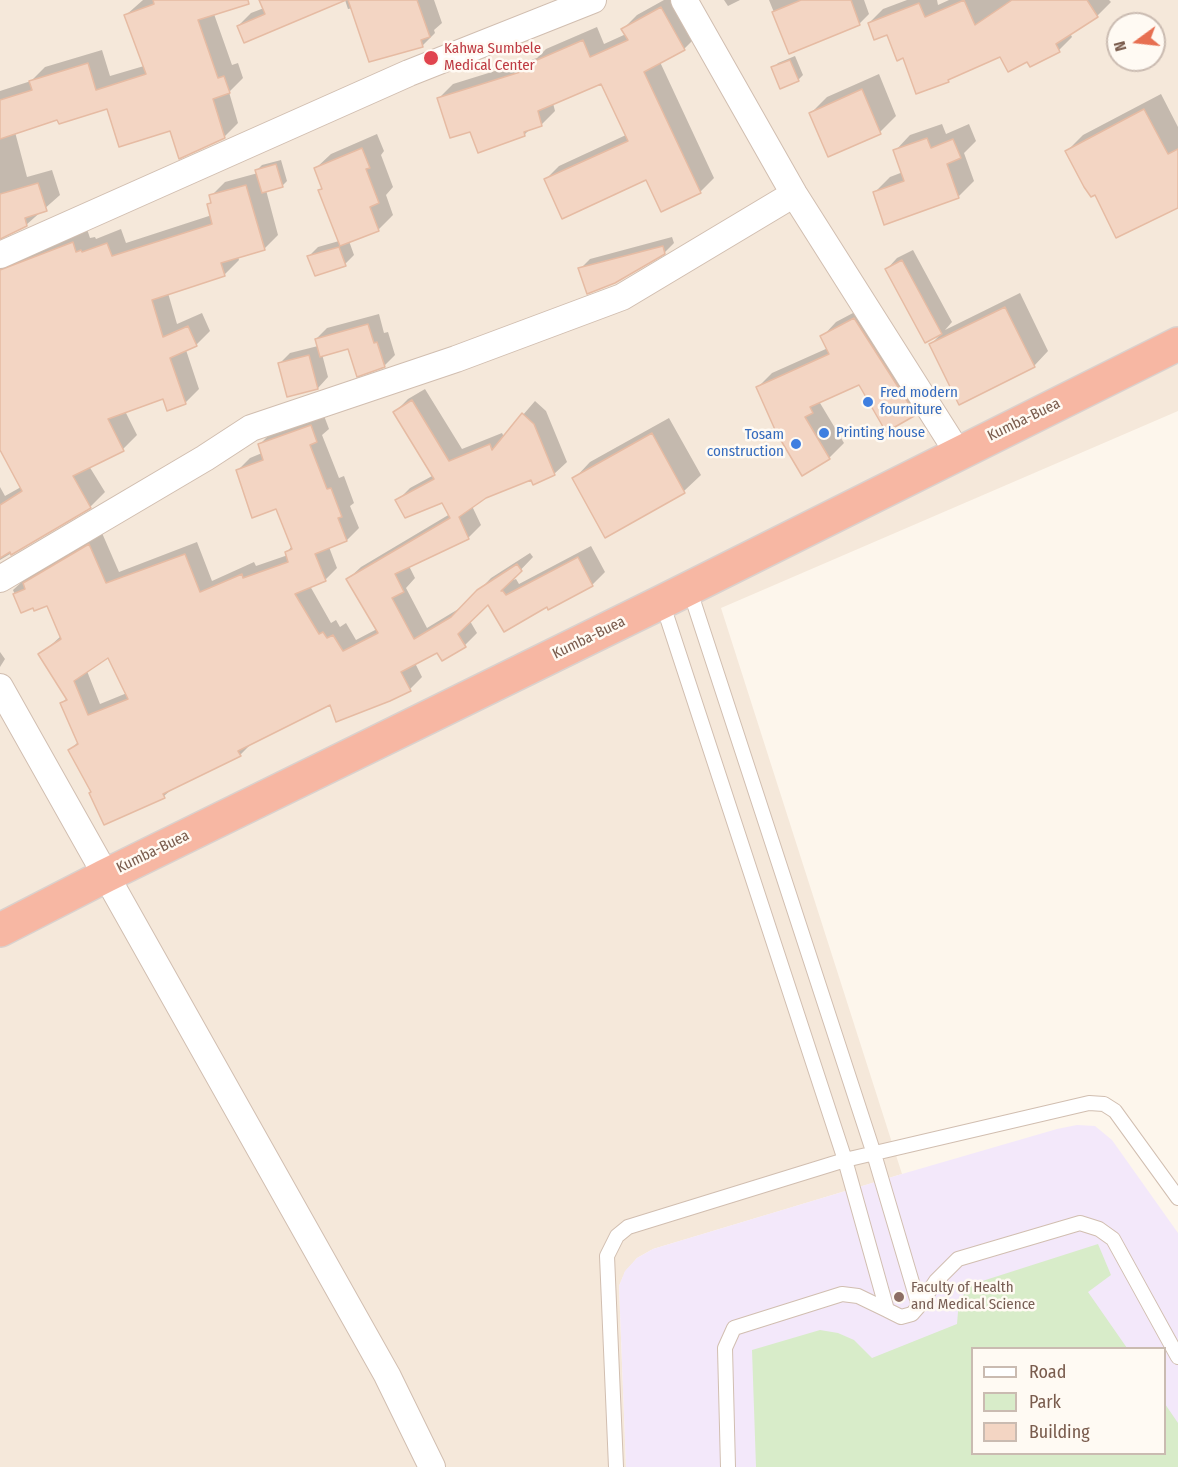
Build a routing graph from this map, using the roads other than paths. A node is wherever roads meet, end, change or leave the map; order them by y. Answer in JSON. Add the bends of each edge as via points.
{"nodes":[{"id":1,"x":593,"y":0,"type":"edge"},
{"id":2,"x":684,"y":0,"type":"edge"},
{"id":3,"x":794,"y":194,"type":"junction"},
{"id":4,"x":0,"y":255,"type":"edge"},
{"id":5,"x":1178,"y":344,"type":"edge"},
{"id":6,"x":958,"y":453,"type":"junction"},
{"id":7,"x":0,"y":579,"type":"edge"},
{"id":8,"x":676,"y":595,"type":"junction"},
{"id":9,"x":0,"y":687,"type":"edge"},
{"id":10,"x":105,"y":876,"type":"junction"},
{"id":11,"x":0,"y":930,"type":"edge"},
{"id":12,"x":874,"y":1154,"type":"junction"},
{"id":13,"x":845,"y":1160,"type":"junction"},
{"id":14,"x":1178,"y":1198,"type":"edge"},
{"id":15,"x":919,"y":1306,"type":"junction"},
{"id":16,"x":887,"y":1310,"type":"junction"},
{"id":17,"x":1178,"y":1357,"type":"edge"},
{"id":18,"x":432,"y":1467,"type":"edge"},
{"id":19,"x":616,"y":1467,"type":"edge"},
{"id":20,"x":728,"y":1467,"type":"edge"}],
"edges":[{"from":1,"to":4,"type":"street","via":[[409,73]]},
{"from":2,"to":3,"type":"street"},
{"from":3,"to":6,"type":"street"},
{"from":3,"to":7,"type":"street","via":[[622,297],[456,359],[251,428]]},
{"from":5,"to":6,"type":"highway","name":"Kumba-Buea"},
{"from":6,"to":8,"type":"highway","name":"Kumba-Buea"},
{"from":8,"to":10,"type":"highway","name":"Kumba-Buea"},
{"from":8,"to":12,"type":"lane"},
{"from":8,"to":13,"type":"lane"},
{"from":9,"to":10,"type":"street"},
{"from":10,"to":11,"type":"highway","name":"Kumba-Buea"},
{"from":10,"to":18,"type":"street","via":[[387,1375]]},
{"from":12,"to":13,"type":"lane"},
{"from":12,"to":14,"type":"lane","via":[[1089,1103],[1104,1104],[1115,1111]]},
{"from":12,"to":15,"type":"lane"},
{"from":13,"to":16,"type":"lane"},
{"from":13,"to":19,"type":"lane","via":[[628,1227],[616,1236],[607,1256]]},
{"from":15,"to":16,"type":"lane","via":[[912,1314],[901,1317]]},
{"from":15,"to":17,"type":"lane","via":[[958,1258],[1080,1223],[1113,1239]]},
{"from":16,"to":20,"type":"lane","via":[[858,1296],[842,1294],[734,1328],[725,1348]]}]}
